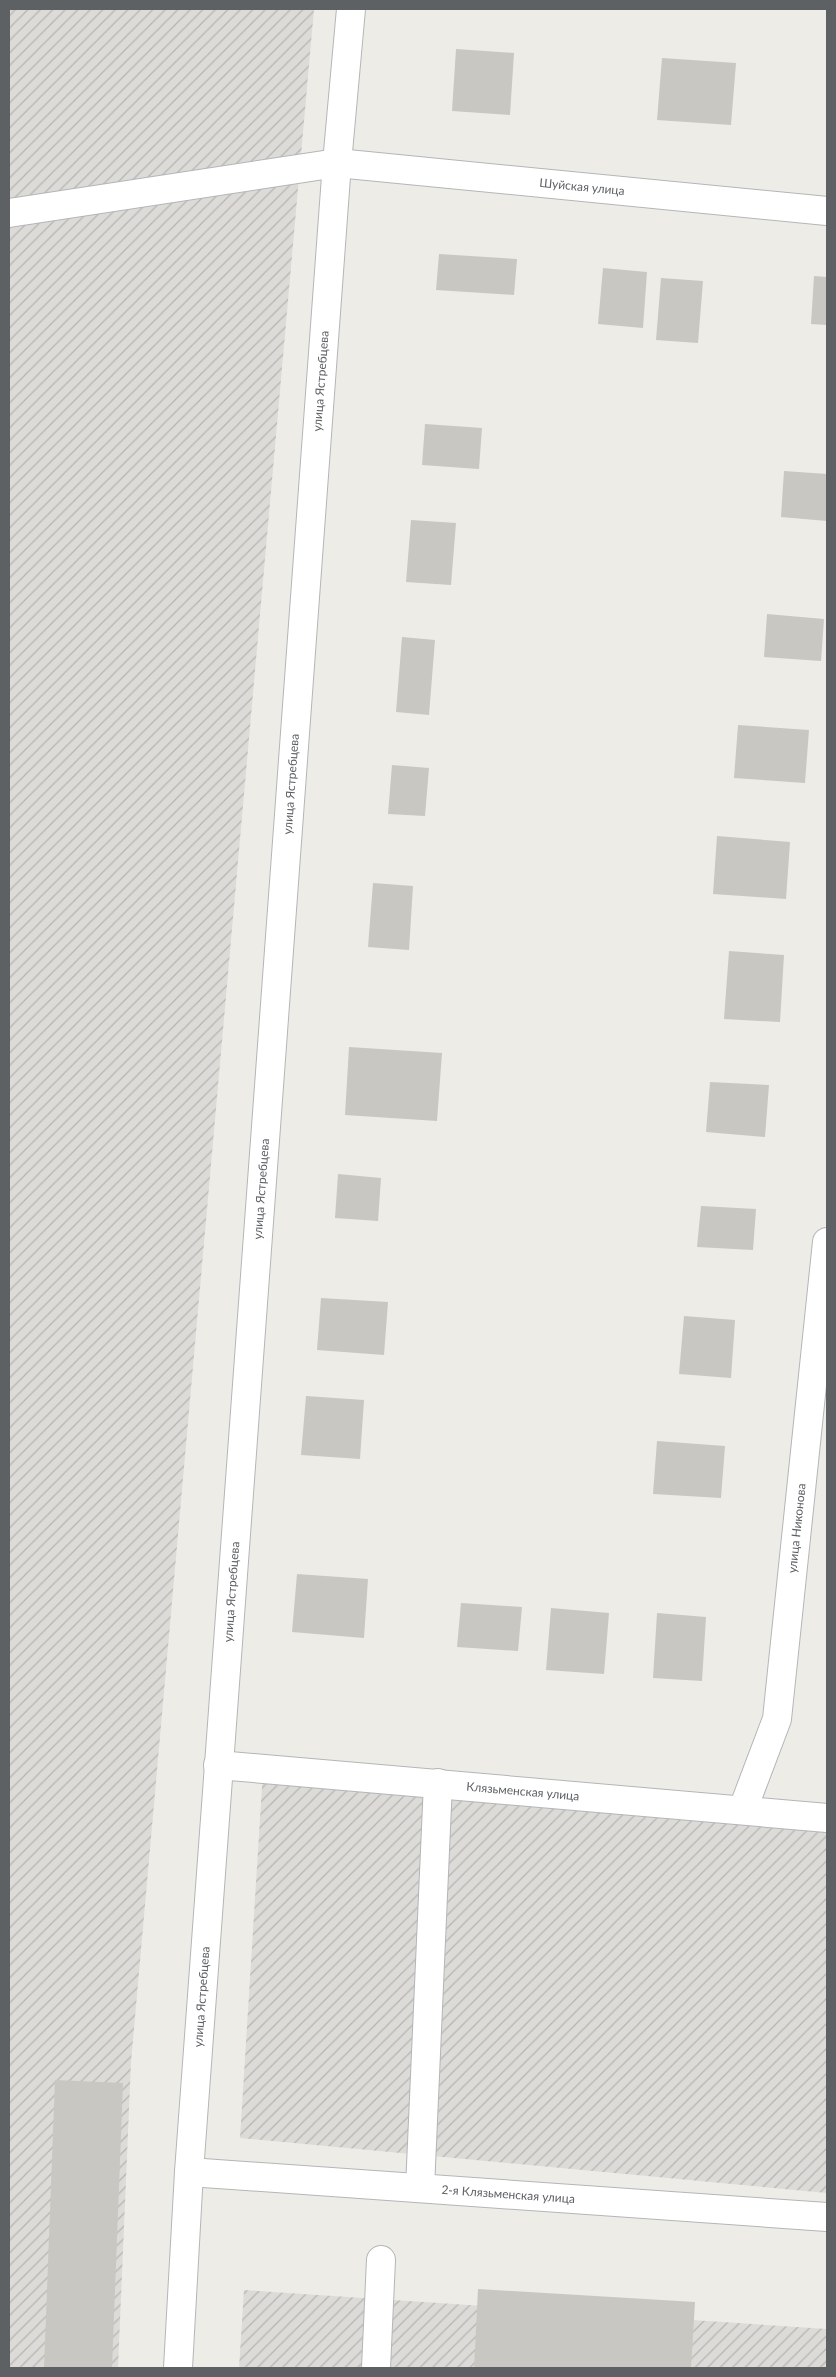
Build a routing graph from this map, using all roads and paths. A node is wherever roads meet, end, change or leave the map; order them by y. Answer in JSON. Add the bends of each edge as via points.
{"nodes":[{"id":1,"x":351,"y":9,"type":"edge"},
{"id":2,"x":336,"y":163,"type":"junction"},
{"id":3,"x":827,"y":211,"type":"edge"},
{"id":4,"x":9,"y":213,"type":"edge"},
{"id":5,"x":827,"y":1242,"type":"edge"},
{"id":6,"x":218,"y":1765,"type":"junction"},
{"id":7,"x":438,"y":1783,"type":"junction"},
{"id":8,"x":743,"y":1809,"type":"junction"},
{"id":9,"x":827,"y":1818,"type":"edge"},
{"id":10,"x":189,"y":2172,"type":"junction"},
{"id":11,"x":420,"y":2188,"type":"junction"},
{"id":12,"x":827,"y":2217,"type":"edge"},
{"id":13,"x":381,"y":2260,"type":"dead end"},
{"id":14,"x":178,"y":2368,"type":"edge"},
{"id":15,"x":376,"y":2368,"type":"edge"}],
"edges":[{"from":1,"to":2,"type":"street","name":"улица Ястребцева"},
{"from":2,"to":3,"type":"street","name":"Шуйская улица"},
{"from":2,"to":4,"type":"street","name":"Шуйская улица"},
{"from":2,"to":6,"type":"street","name":"улица Ястребцева"},
{"from":5,"to":8,"type":"street","name":"улица Никонова","via":[[777,1720]]},
{"from":6,"to":7,"type":"street","name":"Клязьменская улица"},
{"from":6,"to":10,"type":"street","name":"улица Ястребцева"},
{"from":7,"to":8,"type":"street","name":"Клязьменская улица"},
{"from":7,"to":11,"type":"street"},
{"from":8,"to":9,"type":"street","name":"Клязьменская улица"},
{"from":10,"to":11,"type":"street","name":"2-я Клязьменская улица"},
{"from":10,"to":14,"type":"street","name":"улица Ястребцева"},
{"from":11,"to":12,"type":"street","name":"2-я Клязьменская улица"},
{"from":13,"to":15,"type":"street"}]}
